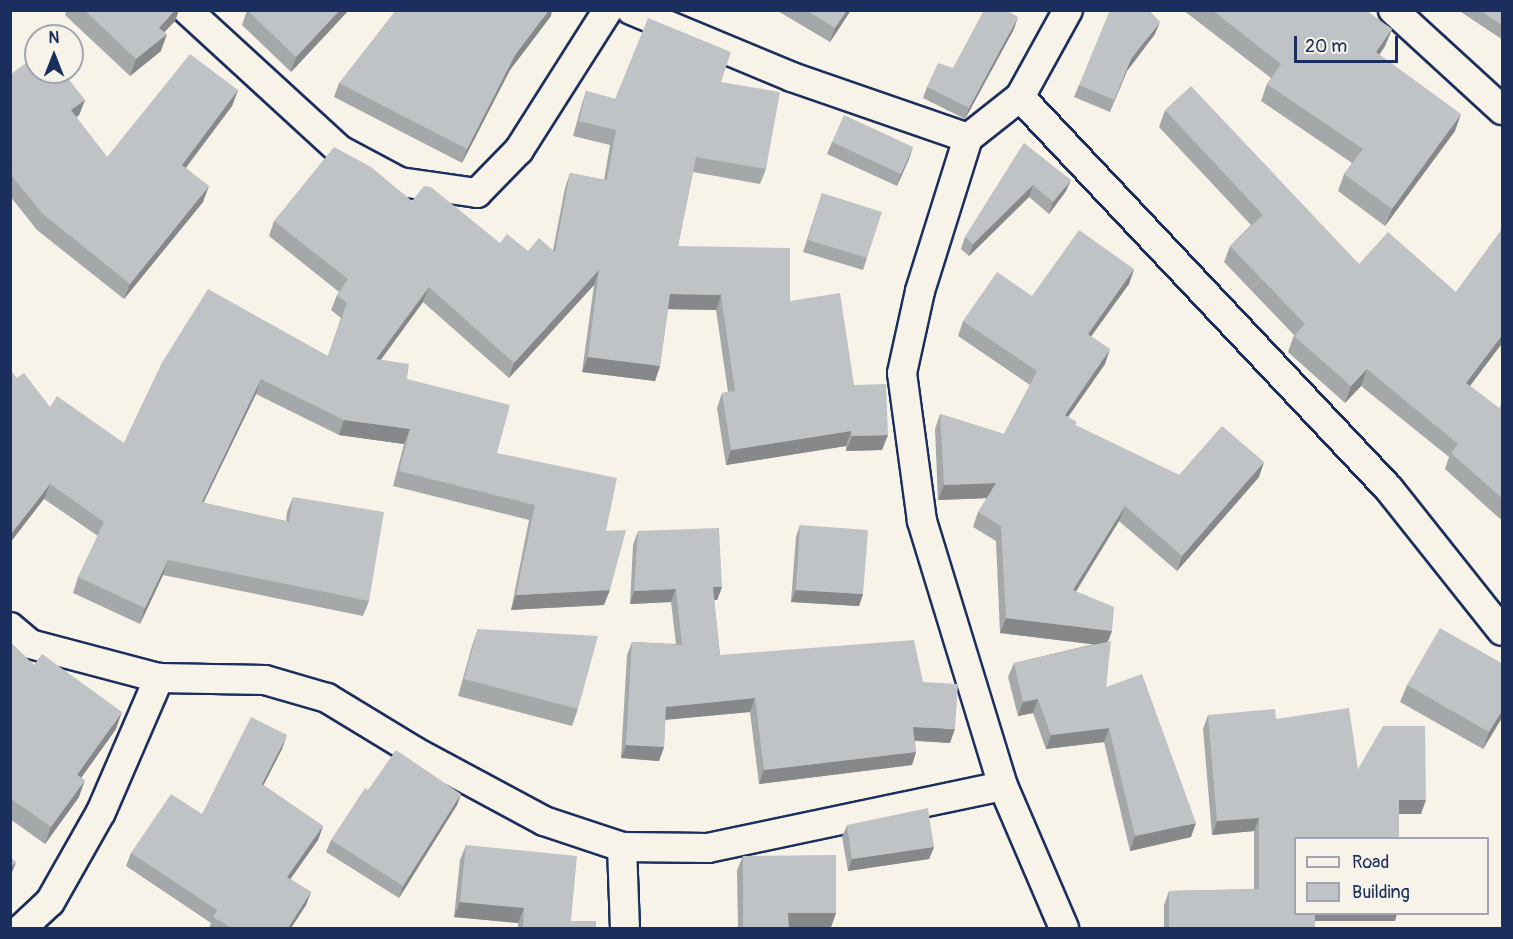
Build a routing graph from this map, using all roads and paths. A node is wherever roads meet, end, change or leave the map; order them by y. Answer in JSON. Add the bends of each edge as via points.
{"nodes":[{"id":1,"x":187,"y":10,"type":"edge"},
{"id":2,"x":608,"y":10,"type":"edge"},
{"id":3,"x":631,"y":10,"type":"edge"},
{"id":4,"x":1068,"y":10,"type":"edge"},
{"id":5,"x":1393,"y":10,"type":"edge"},
{"id":6,"x":1020,"y":97,"type":"junction"},
{"id":7,"x":1503,"y":110,"type":"edge"},
{"id":8,"x":968,"y":138,"type":"junction"},
{"id":9,"x":10,"y":627,"type":"edge"},
{"id":10,"x":1503,"y":631,"type":"edge"},
{"id":11,"x":159,"y":678,"type":"junction"},
{"id":12,"x":1003,"y":786,"type":"junction"},
{"id":13,"x":622,"y":847,"type":"junction"},
{"id":14,"x":21,"y":928,"type":"edge"},
{"id":15,"x":625,"y":928,"type":"edge"},
{"id":16,"x":1064,"y":928,"type":"edge"}],
"edges":[{"from":1,"to":2,"type":"street","via":[[340,150],[400,182],[477,193],[519,150]]},
{"from":3,"to":8,"type":"street","via":[[792,77]]},
{"from":4,"to":6,"type":"street"},
{"from":5,"to":7,"type":"street"},
{"from":6,"to":8,"type":"street"},
{"from":6,"to":10,"type":"street","via":[[1389,489]]},
{"from":8,"to":12,"type":"street","via":[[920,291],[902,373],[922,521]]},
{"from":9,"to":11,"type":"street","via":[[30,644]]},
{"from":11,"to":13,"type":"street","via":[[265,680],[327,698],[414,752],[544,821]]},
{"from":11,"to":14,"type":"street","via":[[101,812],[50,902]]},
{"from":12,"to":13,"type":"street","via":[[708,848]]},
{"from":12,"to":16,"type":"street"},
{"from":13,"to":15,"type":"street"}]}
